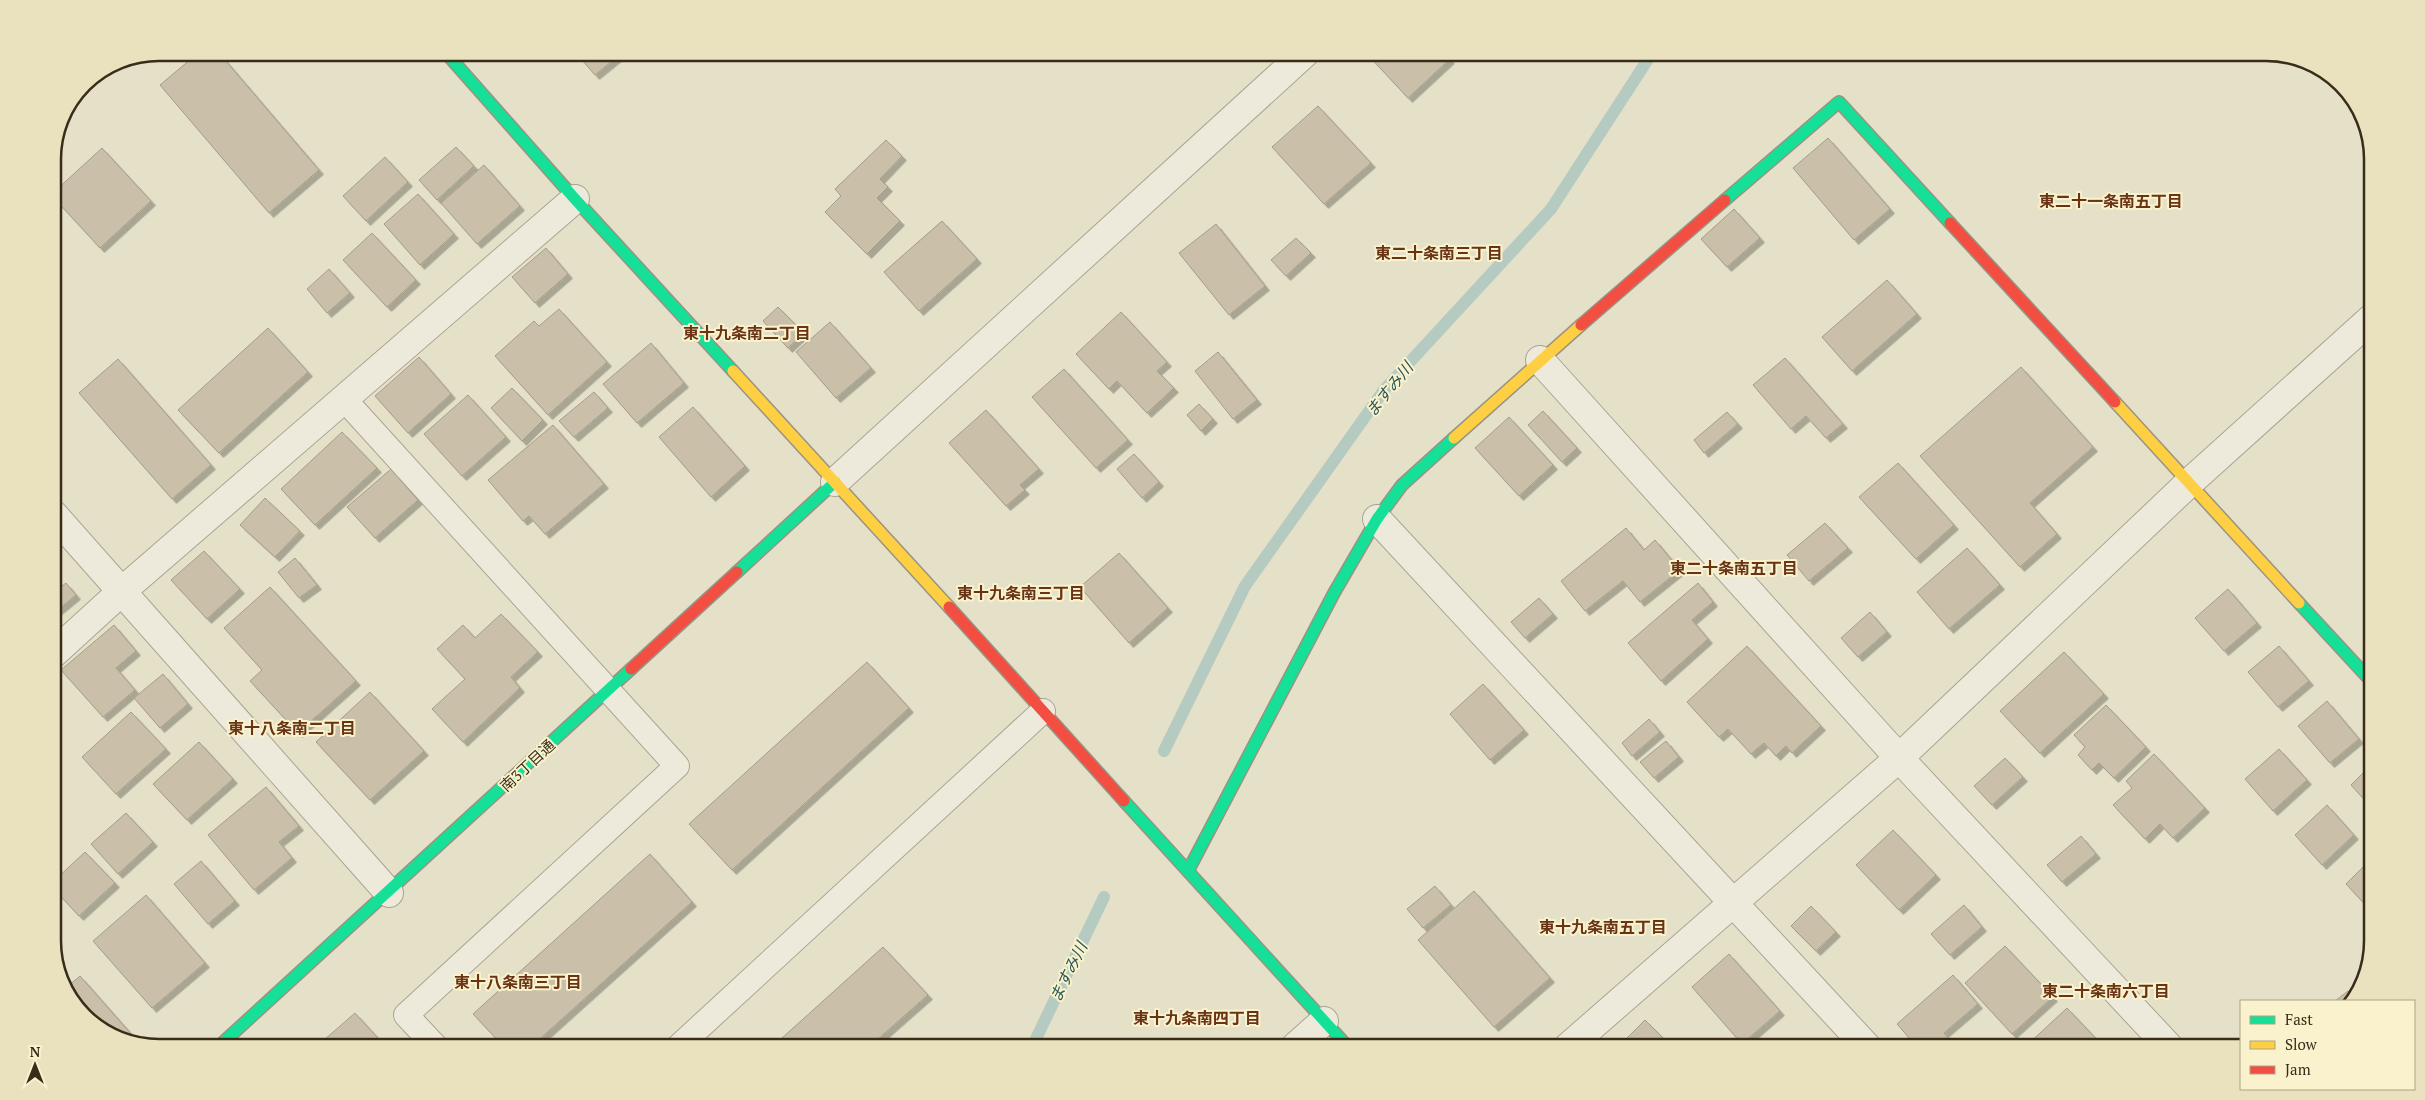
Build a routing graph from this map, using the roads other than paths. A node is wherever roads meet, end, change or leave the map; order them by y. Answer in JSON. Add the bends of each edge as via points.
{"nodes":[{"id":1,"x":454,"y":61,"type":"edge"},
{"id":2,"x":1296,"y":61,"type":"edge"},
{"id":3,"x":575,"y":199,"type":"junction"},
{"id":4,"x":2364,"y":325,"type":"edge"},
{"id":5,"x":1540,"y":360,"type":"junction"},
{"id":6,"x":344,"y":399,"type":"junction"},
{"id":7,"x":835,"y":482,"type":"junction"},
{"id":8,"x":2190,"y":482,"type":"junction"},
{"id":9,"x":1378,"y":518,"type":"junction"},
{"id":10,"x":61,"y":523,"type":"edge"},
{"id":11,"x":122,"y":591,"type":"junction"},
{"id":12,"x":61,"y":647,"type":"edge"},
{"id":13,"x":2364,"y":673,"type":"edge"},
{"id":14,"x":608,"y":691,"type":"junction"},
{"id":15,"x":1043,"y":711,"type":"junction"},
{"id":16,"x":1899,"y":758,"type":"junction"},
{"id":17,"x":1188,"y":871,"type":"junction"},
{"id":18,"x":390,"y":892,"type":"junction"},
{"id":19,"x":1733,"y":903,"type":"junction"},
{"id":20,"x":1324,"y":1021,"type":"junction"},
{"id":21,"x":228,"y":1039,"type":"edge"},
{"id":22,"x":428,"y":1039,"type":"edge"},
{"id":23,"x":688,"y":1039,"type":"edge"},
{"id":24,"x":1305,"y":1039,"type":"edge"},
{"id":25,"x":1340,"y":1039,"type":"edge"},
{"id":26,"x":1578,"y":1039,"type":"edge"},
{"id":27,"x":1859,"y":1039,"type":"edge"},
{"id":28,"x":2161,"y":1039,"type":"edge"}],
"edges":[{"from":1,"to":3,"type":"street"},
{"from":2,"to":7,"type":"street"},
{"from":3,"to":6,"type":"street"},
{"from":3,"to":7,"type":"street"},
{"from":4,"to":8,"type":"street"},
{"from":5,"to":8,"type":"street","via":[[1839,102]]},
{"from":5,"to":9,"type":"street","via":[[1402,485]]},
{"from":5,"to":16,"type":"street"},
{"from":6,"to":11,"type":"street"},
{"from":6,"to":14,"type":"lane"},
{"from":7,"to":14,"type":"street","name":"南3丁目通"},
{"from":7,"to":15,"type":"street"},
{"from":8,"to":13,"type":"street"},
{"from":8,"to":16,"type":"street"},
{"from":9,"to":17,"type":"street","via":[[1334,594]]},
{"from":9,"to":19,"type":"street"},
{"from":10,"to":11,"type":"street"},
{"from":11,"to":12,"type":"street"},
{"from":11,"to":18,"type":"street"},
{"from":14,"to":18,"type":"street","name":"南3丁目通"},
{"from":14,"to":22,"type":"lane","via":[[677,766],[406,1015]]},
{"from":15,"to":17,"type":"street"},
{"from":15,"to":23,"type":"lane"},
{"from":16,"to":19,"type":"street"},
{"from":16,"to":28,"type":"street"},
{"from":17,"to":20,"type":"street"},
{"from":18,"to":21,"type":"street","name":"南3丁目通"},
{"from":19,"to":26,"type":"street"},
{"from":19,"to":27,"type":"street"},
{"from":20,"to":24,"type":"street"},
{"from":20,"to":25,"type":"street"}]}
